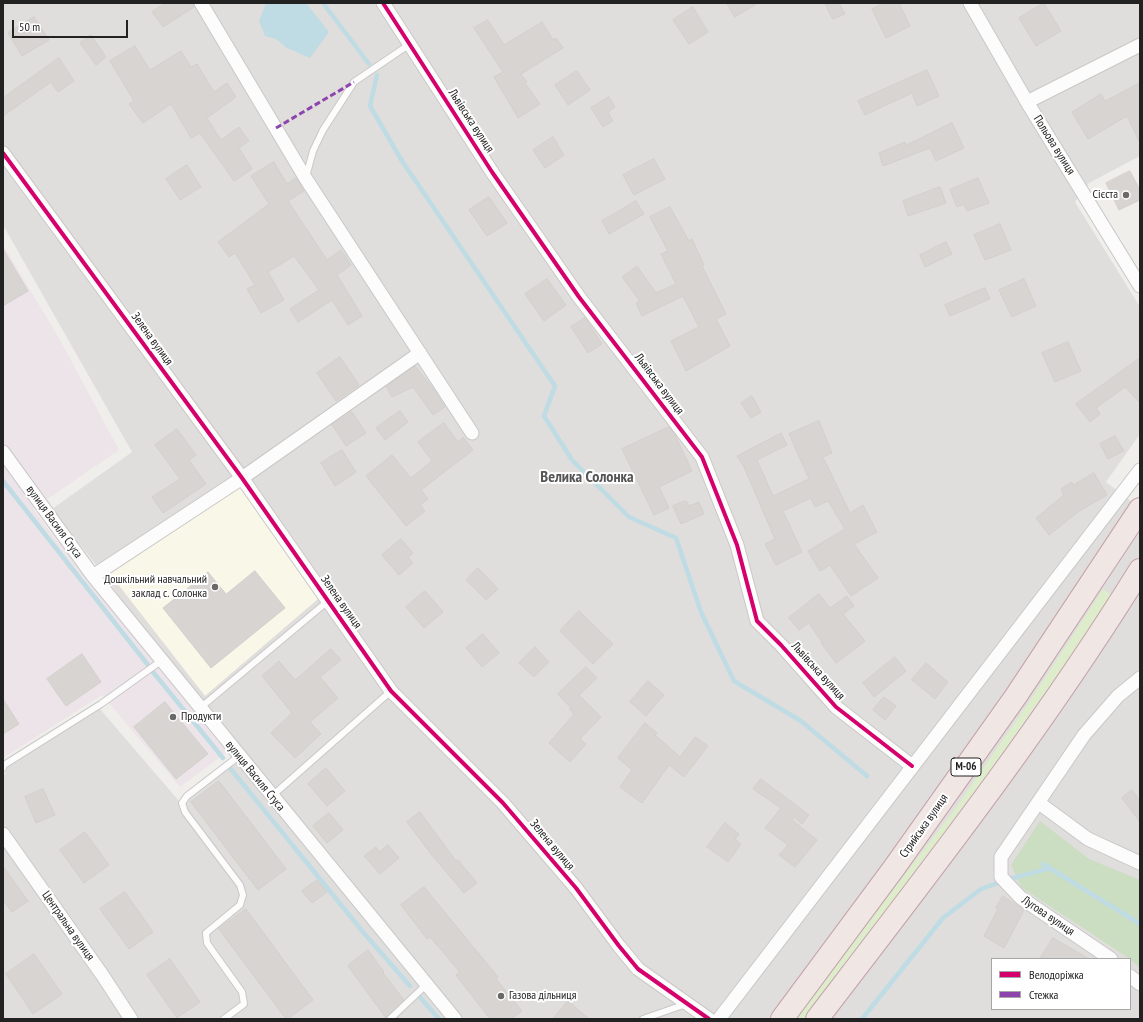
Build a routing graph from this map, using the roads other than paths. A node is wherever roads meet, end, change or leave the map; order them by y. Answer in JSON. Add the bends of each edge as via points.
{"nodes":[{"id":1,"x":201,"y":3,"type":"edge"},
{"id":2,"x":383,"y":3,"type":"edge"},
{"id":3,"x":970,"y":3,"type":"edge"},
{"id":4,"x":411,"y":44,"type":"junction"},
{"id":5,"x":1140,"y":45,"type":"edge"},
{"id":6,"x":1027,"y":102,"type":"junction"},
{"id":7,"x":3,"y":153,"type":"edge"},
{"id":8,"x":306,"y":179,"type":"junction"},
{"id":9,"x":1140,"y":286,"type":"edge"},
{"id":10,"x":420,"y":353,"type":"junction"},
{"id":11,"x":472,"y":433,"type":"dead end"},
{"id":12,"x":3,"y":452,"type":"edge"},
{"id":13,"x":1140,"y":470,"type":"edge"},
{"id":14,"x":242,"y":478,"type":"junction"},
{"id":15,"x":1140,"y":509,"type":"edge"},
{"id":16,"x":1140,"y":570,"type":"edge"},
{"id":17,"x":93,"y":576,"type":"junction"},
{"id":18,"x":328,"y":601,"type":"junction"},
{"id":19,"x":161,"y":661,"type":"junction"},
{"id":20,"x":1140,"y":678,"type":"edge"},
{"id":21,"x":391,"y":691,"type":"junction"},
{"id":22,"x":200,"y":708,"type":"junction"},
{"id":23,"x":239,"y":756,"type":"junction"},
{"id":24,"x":912,"y":766,"type":"junction"},
{"id":25,"x":3,"y":768,"type":"edge"},
{"id":26,"x":272,"y":796,"type":"junction"},
{"id":27,"x":1039,"y":803,"type":"junction"},
{"id":28,"x":3,"y":834,"type":"edge"},
{"id":29,"x":1140,"y":863,"type":"edge"},
{"id":30,"x":1110,"y":958,"type":"edge"},
{"id":31,"x":1131,"y":977,"type":"edge"},
{"id":32,"x":427,"y":984,"type":"junction"},
{"id":33,"x":1140,"y":984,"type":"edge"},
{"id":34,"x":686,"y":1004,"type":"junction"},
{"id":35,"x":131,"y":1019,"type":"edge"},
{"id":36,"x":224,"y":1019,"type":"edge"},
{"id":37,"x":390,"y":1019,"type":"edge"},
{"id":38,"x":455,"y":1019,"type":"edge"},
{"id":39,"x":643,"y":1019,"type":"edge"},
{"id":40,"x":709,"y":1019,"type":"edge"},
{"id":41,"x":719,"y":1019,"type":"edge"},
{"id":42,"x":782,"y":1019,"type":"edge"},
{"id":43,"x":817,"y":1019,"type":"edge"}],
"edges":[{"from":1,"to":8,"type":"street"},
{"from":2,"to":4,"type":"street","name":"Львівська вулиця"},
{"from":3,"to":6,"type":"street","name":"Польова вулиця"},
{"from":4,"to":8,"type":"lane","via":[[354,82],[323,130],[313,151]]},
{"from":4,"to":24,"type":"street","name":"Львівська вулиця","via":[[492,172],[547,251],[702,457],[737,545],[757,621],[781,644],[836,707]]},
{"from":5,"to":6,"type":"street"},
{"from":6,"to":9,"type":"street","name":"Польова вулиця"},
{"from":7,"to":14,"type":"street","name":"Зелена вулиця"},
{"from":8,"to":10,"type":"street"},
{"from":10,"to":11,"type":"street"},
{"from":10,"to":14,"type":"street"},
{"from":12,"to":17,"type":"street","name":"вулиця Василя Стуса"},
{"from":13,"to":24,"type":"street"},
{"from":14,"to":17,"type":"street"},
{"from":14,"to":18,"type":"street","name":"Зелена вулиця"},
{"from":15,"to":42,"type":"highway","name":"Стрийська вулиця","number":"М-06","via":[[1016,696],[894,868]]},
{"from":16,"to":43,"type":"highway","number":"М-06","via":[[1045,715],[976,811]]},
{"from":17,"to":19,"type":"street","name":"вулиця Василя Стуса"},
{"from":18,"to":21,"type":"street","name":"Зелена вулиця"},
{"from":18,"to":22,"type":"lane"},
{"from":19,"to":22,"type":"street","name":"вулиця Василя Стуса"},
{"from":19,"to":25,"type":"lane"},
{"from":20,"to":27,"type":"street","name":"Лугова вулиця","via":[[1118,696],[1084,735]]},
{"from":21,"to":26,"type":"lane"},
{"from":21,"to":34,"type":"street","name":"Зелена вулиця","via":[[503,803],[576,888],[638,969]]},
{"from":22,"to":23,"type":"street","name":"вулиця Василя Стуса"},
{"from":23,"to":26,"type":"street","name":"вулиця Василя Стуса"},
{"from":23,"to":36,"type":"lane","via":[[187,796],[182,803],[184,812],[240,885],[243,895],[240,905],[206,933],[207,942],[242,992],[244,1004]]},
{"from":24,"to":41,"type":"street"},
{"from":26,"to":32,"type":"street","name":"вулиця Василя Стуса"},
{"from":27,"to":29,"type":"street","via":[[1088,839]]},
{"from":27,"to":30,"type":"street","name":"Лугова вулиця","via":[[1001,857],[1001,877],[1021,898]]},
{"from":28,"to":35,"type":"street","name":"Центральна вулиця","via":[[104,976]]},
{"from":31,"to":33,"type":"street"},
{"from":32,"to":37,"type":"lane"},
{"from":32,"to":38,"type":"street","name":"вулиця Василя Стуса"},
{"from":34,"to":39,"type":"lane"},
{"from":34,"to":40,"type":"street","name":"Зелена вулиця"}]}
